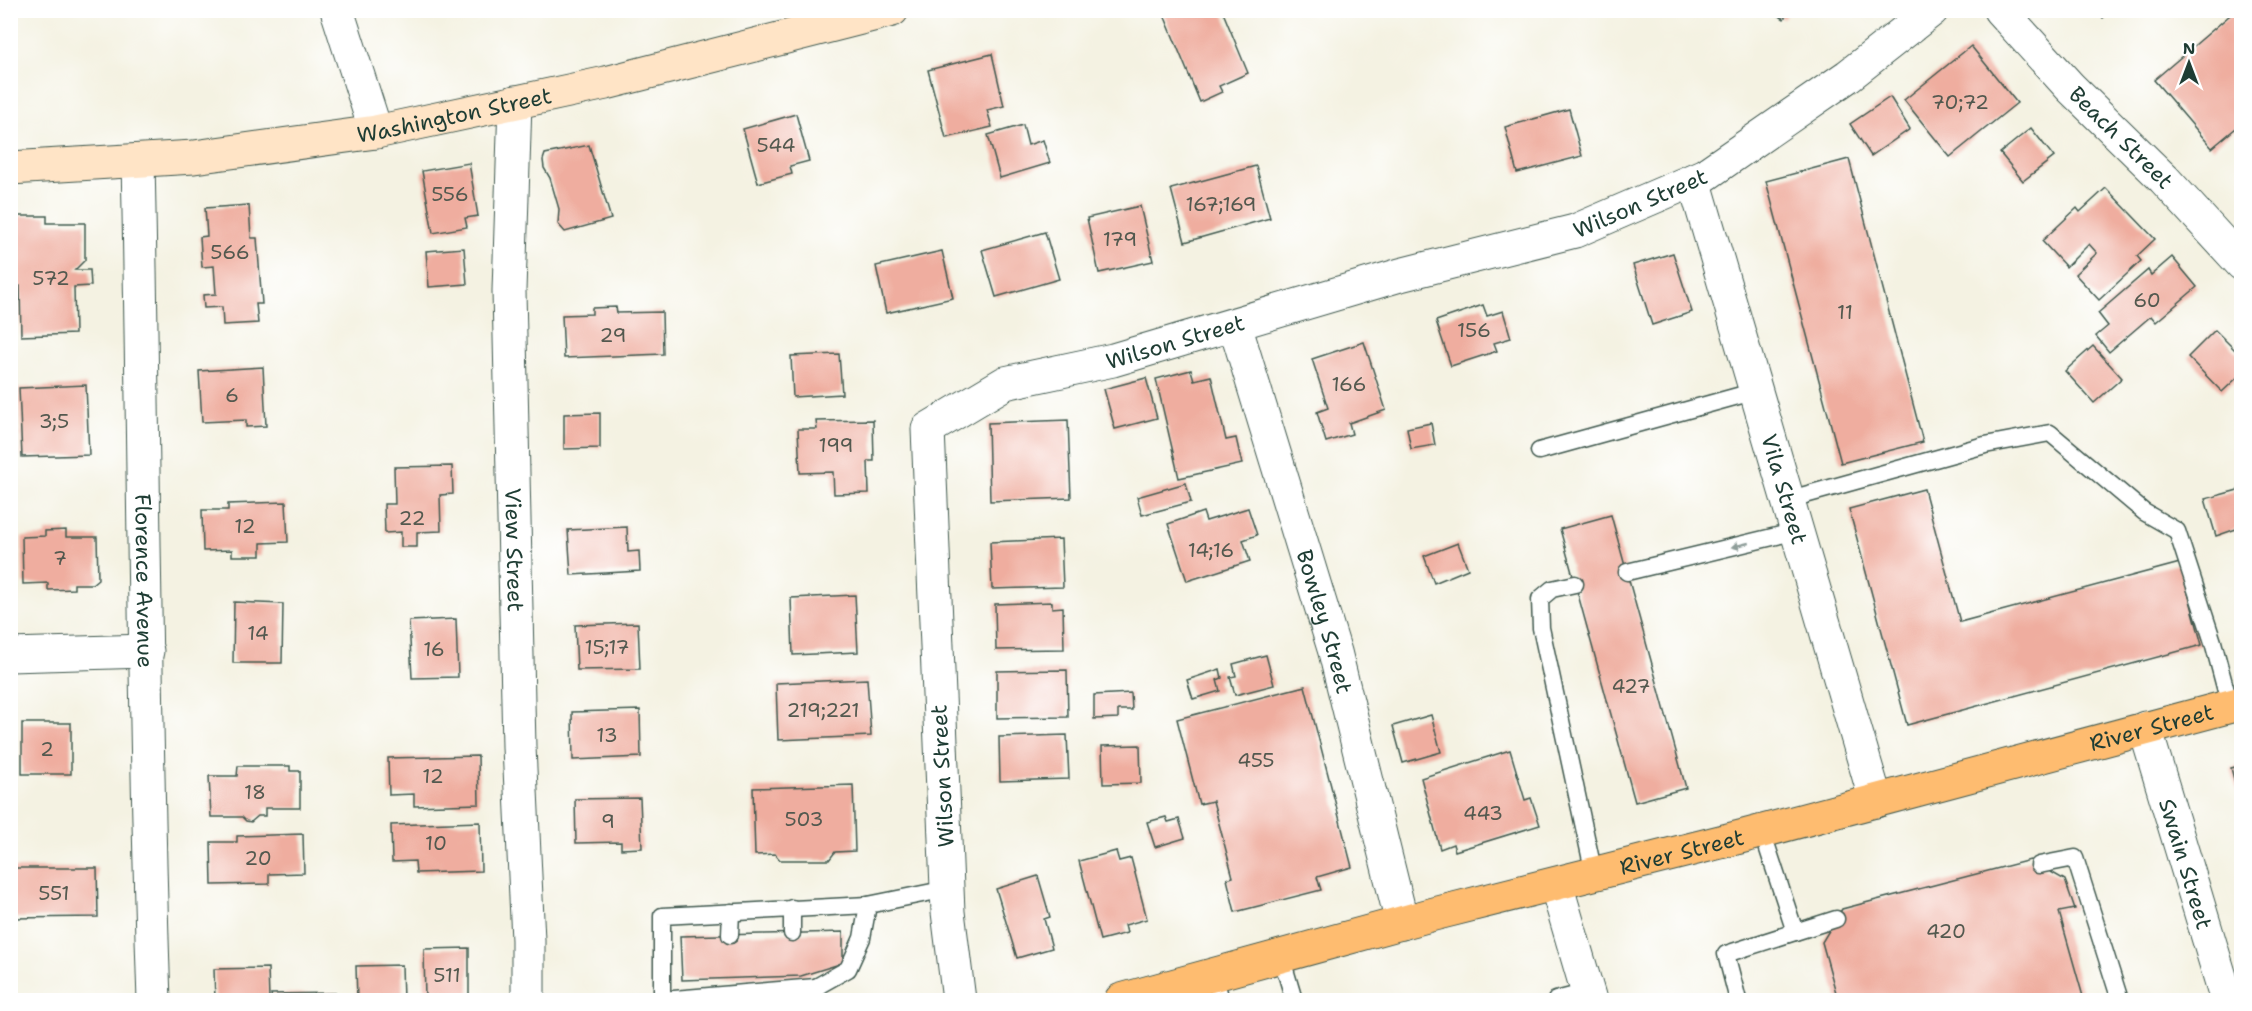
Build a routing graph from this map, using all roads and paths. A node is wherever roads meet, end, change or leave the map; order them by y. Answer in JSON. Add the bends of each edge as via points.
{"nodes":[{"id":1,"x":337,"y":10,"type":"edge"},
{"id":2,"x":892,"y":10,"type":"edge"},
{"id":3,"x":1932,"y":10,"type":"edge"},
{"id":4,"x":2000,"y":10,"type":"edge"},
{"id":5,"x":515,"y":102,"type":"junction"},
{"id":6,"x":376,"y":132,"type":"junction"},
{"id":7,"x":138,"y":160,"type":"junction"},
{"id":8,"x":10,"y":168,"type":"edge"},
{"id":9,"x":1694,"y":180,"type":"junction"},
{"id":10,"x":2239,"y":256,"type":"edge"},
{"id":11,"x":1235,"y":325,"type":"junction"},
{"id":12,"x":1756,"y":391,"type":"junction"},
{"id":13,"x":1539,"y":452,"type":"dead end"},
{"id":14,"x":1787,"y":500,"type":"junction"},
{"id":15,"x":1797,"y":531,"type":"junction"},
{"id":16,"x":1627,"y":572,"type":"dead end"},
{"id":17,"x":1575,"y":584,"type":"dead end"},
{"id":18,"x":147,"y":651,"type":"junction"},
{"id":19,"x":10,"y":655,"type":"edge"},
{"id":20,"x":2236,"y":704,"type":"edge"},
{"id":21,"x":2145,"y":728,"type":"junction"},
{"id":22,"x":1876,"y":801,"type":"junction"},
{"id":23,"x":1762,"y":831,"type":"junction"},
{"id":24,"x":2039,"y":865,"type":"dead end"},
{"id":25,"x":1594,"y":874,"type":"junction"},
{"id":26,"x":1556,"y":884,"type":"junction"},
{"id":27,"x":947,"y":888,"type":"junction"},
{"id":28,"x":868,"y":905,"type":"junction"},
{"id":29,"x":792,"y":908,"type":"junction"},
{"id":30,"x":731,"y":912,"type":"junction"},
{"id":31,"x":1836,"y":919,"type":"dead end"},
{"id":32,"x":1402,"y":923,"type":"junction"},
{"id":33,"x":1795,"y":932,"type":"junction"},
{"id":34,"x":792,"y":933,"type":"dead end"},
{"id":35,"x":730,"y":935,"type":"dead end"},
{"id":36,"x":1281,"y":956,"type":"junction"},
{"id":37,"x":1218,"y":988,"type":"edge"},
{"id":38,"x":817,"y":994,"type":"edge"},
{"id":39,"x":1589,"y":996,"type":"edge"},
{"id":40,"x":154,"y":1000,"type":"edge"},
{"id":41,"x":528,"y":1000,"type":"edge"},
{"id":42,"x":662,"y":1000,"type":"edge"},
{"id":43,"x":959,"y":1000,"type":"edge"},
{"id":44,"x":1122,"y":1000,"type":"edge"},
{"id":45,"x":1294,"y":1000,"type":"edge"},
{"id":46,"x":1556,"y":1000,"type":"edge"},
{"id":47,"x":1738,"y":1000,"type":"edge"},
{"id":48,"x":2120,"y":1000,"type":"edge"},
{"id":49,"x":2227,"y":1000,"type":"edge"}],
"edges":[{"from":1,"to":6,"type":"street"},
{"from":2,"to":5,"type":"street","name":"Washington Street"},
{"from":3,"to":9,"type":"street","name":"Wilson Street","via":[[1848,76]]},
{"from":4,"to":10,"type":"street","name":"Beach Street","via":[[2070,87]]},
{"from":5,"to":6,"type":"street","name":"Washington Street"},
{"from":5,"to":41,"type":"street","name":"View Street","via":[[509,291]]},
{"from":6,"to":7,"type":"street","name":"Washington Street","via":[[194,158]]},
{"from":7,"to":8,"type":"street","name":"Washington Street"},
{"from":7,"to":18,"type":"street","name":"Florence Avenue"},
{"from":9,"to":11,"type":"street","name":"Wilson Street","via":[[1575,231],[1400,275]]},
{"from":9,"to":12,"type":"street","name":"Vila Street"},
{"from":11,"to":27,"type":"street","name":"Wilson Street","via":[[1113,360],[1005,383],[928,429]]},
{"from":11,"to":32,"type":"street","name":"Bowley Street","via":[[1335,652]]},
{"from":12,"to":13,"type":"lane"},
{"from":12,"to":14,"type":"street","name":"Vila Street"},
{"from":14,"to":15,"type":"street","name":"Vila Street"},
{"from":14,"to":20,"type":"lane","via":[[1984,445],[2050,433],[2144,512],[2177,531]]},
{"from":15,"to":16,"type":"lane","one_way":true},
{"from":15,"to":22,"type":"street","name":"Vila Street"},
{"from":17,"to":25,"type":"lane","via":[[1552,589],[1540,599],[1541,628]]},
{"from":18,"to":19,"type":"street"},
{"from":18,"to":40,"type":"street","name":"Florence Avenue"},
{"from":20,"to":21,"type":"main road","name":"River Street"},
{"from":21,"to":22,"type":"main road","name":"River Street"},
{"from":21,"to":49,"type":"street","name":"Swain Street"},
{"from":22,"to":23,"type":"main road","name":"River Street"},
{"from":23,"to":25,"type":"main road","name":"River Street"},
{"from":23,"to":33,"type":"lane"},
{"from":24,"to":48,"type":"lane","via":[[2075,858]]},
{"from":25,"to":26,"type":"main road","name":"River Street"},
{"from":26,"to":32,"type":"main road","name":"River Street"},
{"from":26,"to":39,"type":"street"},
{"from":27,"to":28,"type":"lane"},
{"from":27,"to":43,"type":"street","name":"Wilson Street"},
{"from":28,"to":29,"type":"lane"},
{"from":28,"to":38,"type":"lane","via":[[862,938],[848,969]]},
{"from":29,"to":30,"type":"lane"},
{"from":29,"to":34,"type":"lane"},
{"from":30,"to":35,"type":"lane"},
{"from":30,"to":42,"type":"lane","via":[[662,916]]},
{"from":31,"to":33,"type":"lane"},
{"from":32,"to":36,"type":"main road","name":"River Street"},
{"from":33,"to":47,"type":"lane","via":[[1726,954]]},
{"from":36,"to":37,"type":"main road","name":"River Street"},
{"from":36,"to":45,"type":"lane"},
{"from":37,"to":44,"type":"main road","name":"River Street"},
{"from":38,"to":42,"type":"lane","via":[[792,983],[730,986]]},
{"from":39,"to":46,"type":"lane"}]}
